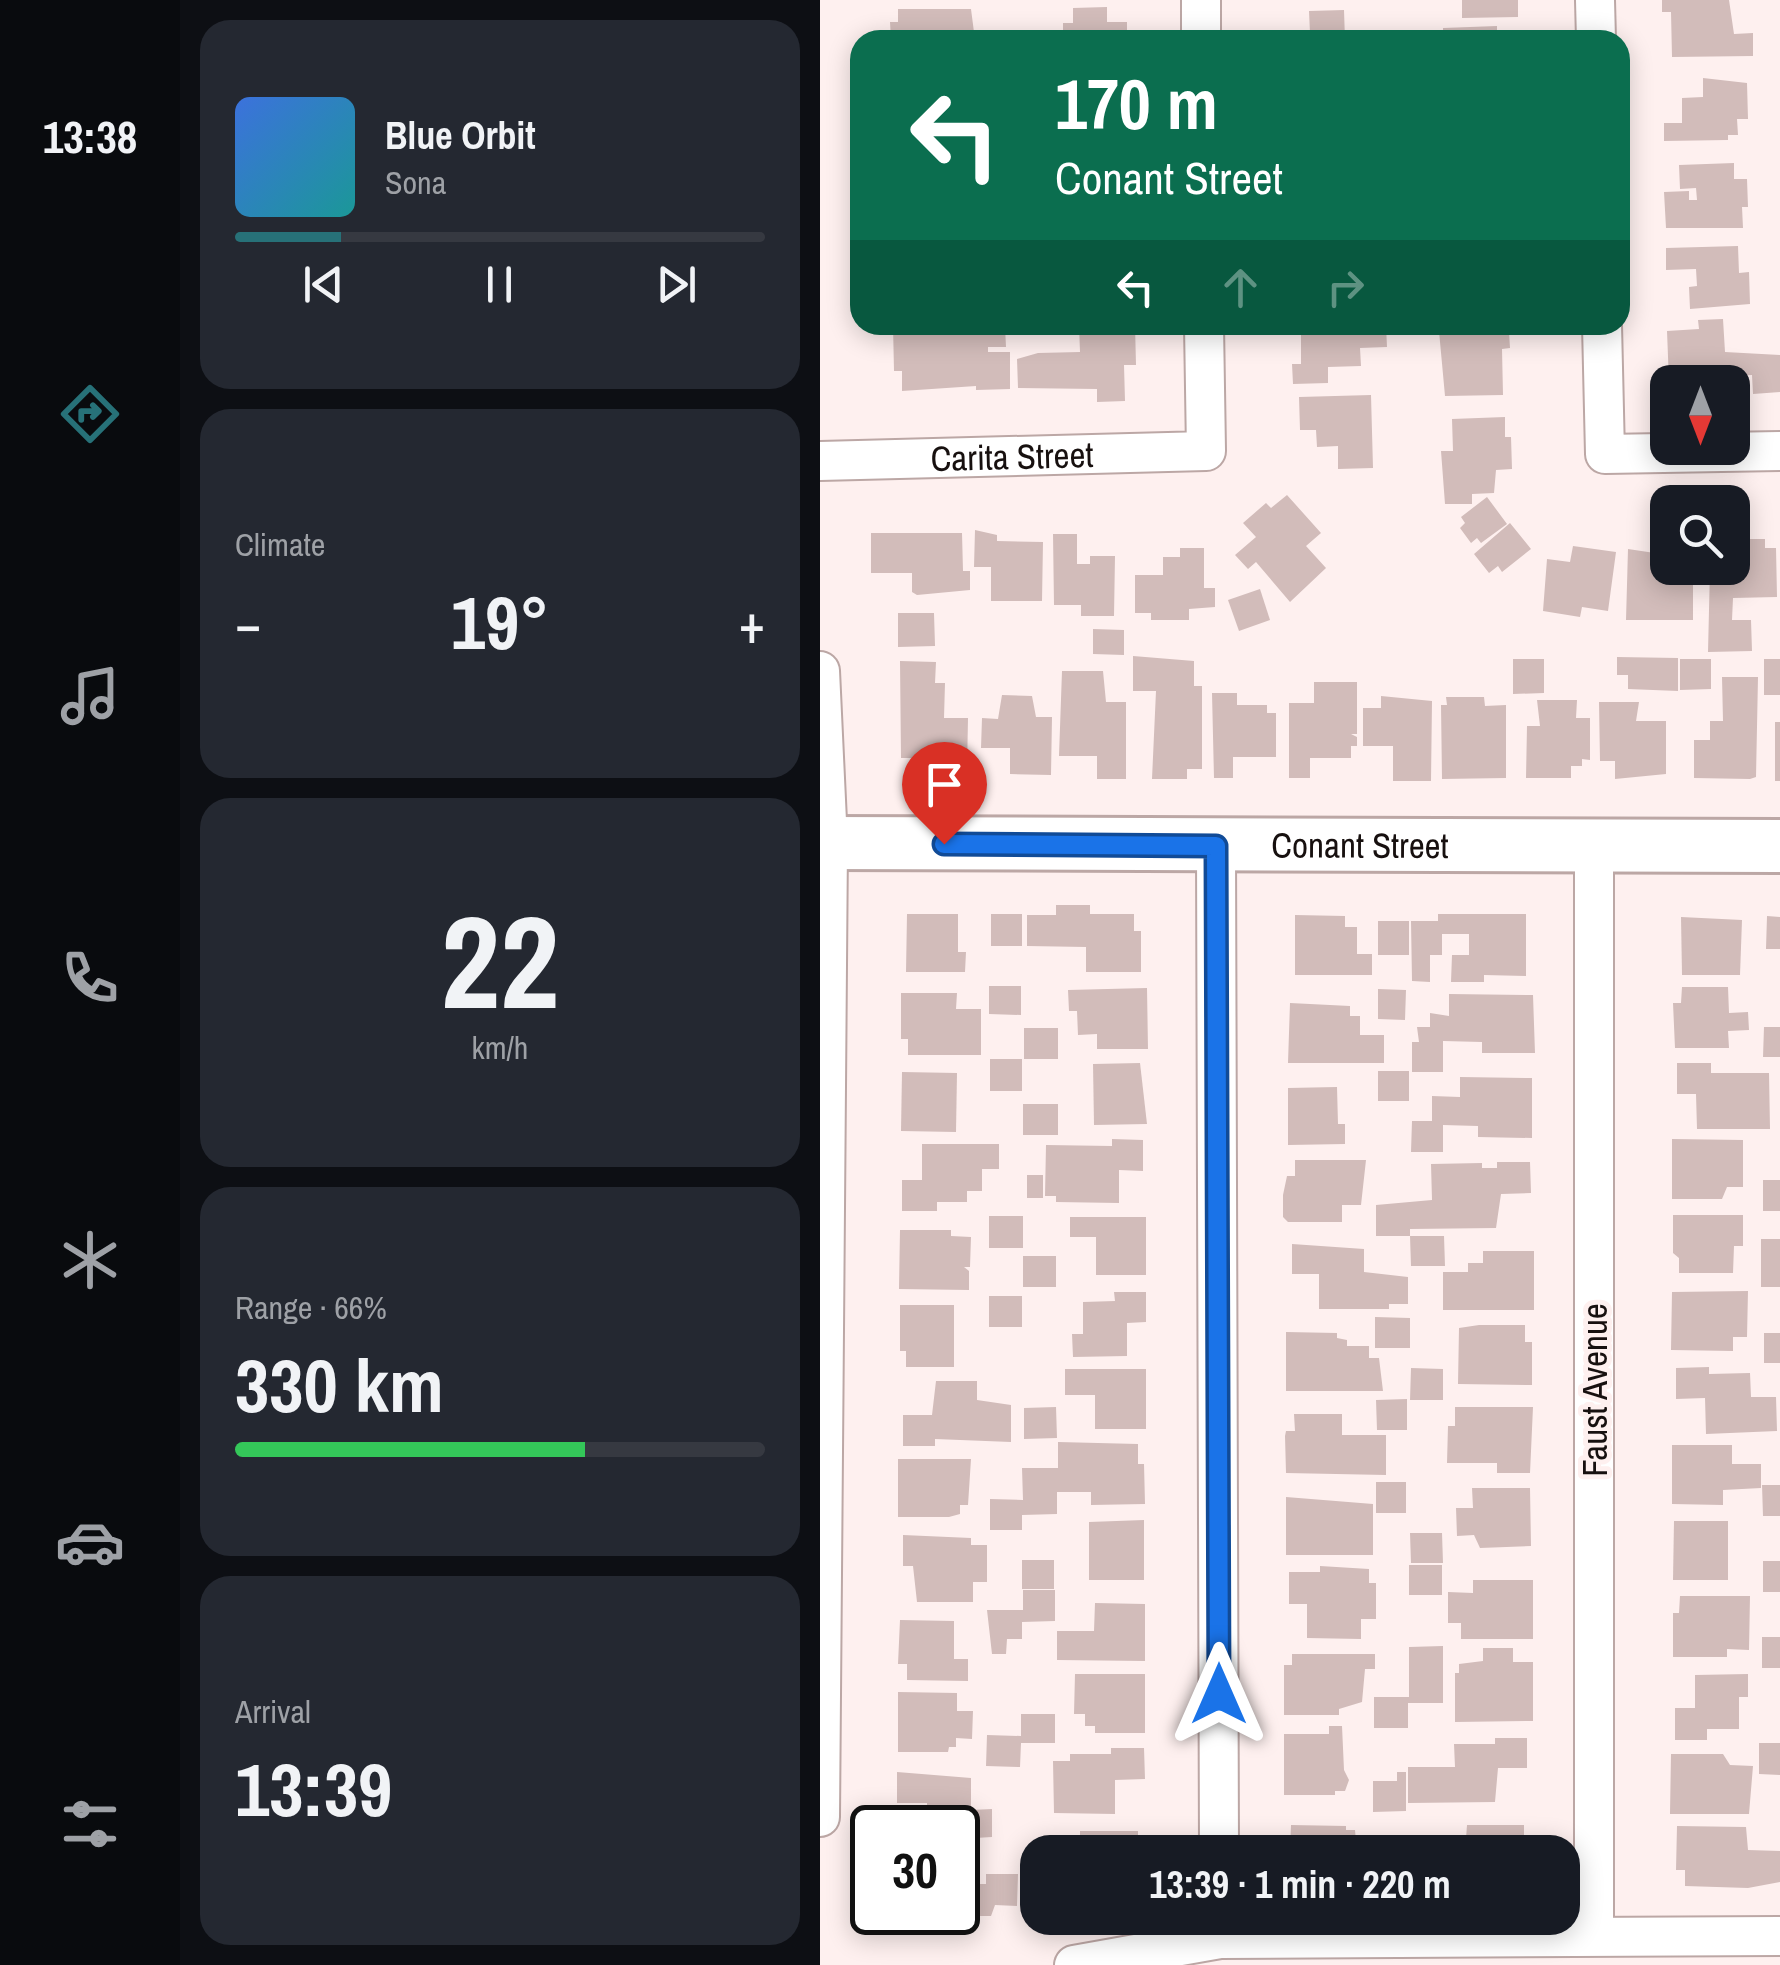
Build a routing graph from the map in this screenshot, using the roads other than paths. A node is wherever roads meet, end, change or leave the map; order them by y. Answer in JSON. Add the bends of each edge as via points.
{"nodes":[{"id":1,"x":1201,"y":0,"type":"edge"},
{"id":2,"x":1595,"y":0,"type":"edge"},
{"id":3,"x":1201,"y":30,"type":"edge"},
{"id":4,"x":1596,"y":30,"type":"edge"},
{"id":5,"x":1204,"y":335,"type":"edge"},
{"id":6,"x":1602,"y":335,"type":"edge"},
{"id":7,"x":1780,"y":451,"type":"edge"},
{"id":8,"x":820,"y":461,"type":"edge"},
{"id":9,"x":820,"y":671,"type":"edge"},
{"id":10,"x":824,"y":843,"type":"edge"},
{"id":11,"x":1216,"y":846,"type":"junction"},
{"id":12,"x":1594,"y":846,"type":"junction"},
{"id":13,"x":1780,"y":846,"type":"edge"},
{"id":14,"x":820,"y":1817,"type":"edge"},
{"id":15,"x":1219,"y":1835,"type":"edge"},
{"id":16,"x":1594,"y":1935,"type":"junction"},
{"id":17,"x":1780,"y":1936,"type":"edge"},
{"id":18,"x":1219,"y":1940,"type":"edge"},
{"id":19,"x":1074,"y":1965,"type":"edge"}],
"edges":[{"from":1,"to":3,"type":"street"},
{"from":2,"to":4,"type":"street"},
{"from":5,"to":8,"type":"street","name":"Carita Street","via":[[1206,451]]},
{"from":6,"to":7,"type":"street","via":[[1605,454]]},
{"from":9,"to":10,"type":"street"},
{"from":10,"to":11,"type":"street","name":"Conant Street"},
{"from":10,"to":14,"type":"street"},
{"from":11,"to":12,"type":"street","name":"Conant Street"},
{"from":11,"to":15,"type":"street"},
{"from":12,"to":13,"type":"street","name":"Conant Street"},
{"from":12,"to":16,"type":"street","name":"Faust Avenue"},
{"from":16,"to":17,"type":"street"},
{"from":16,"to":18,"type":"street"},
{"from":18,"to":19,"type":"street"}]}
